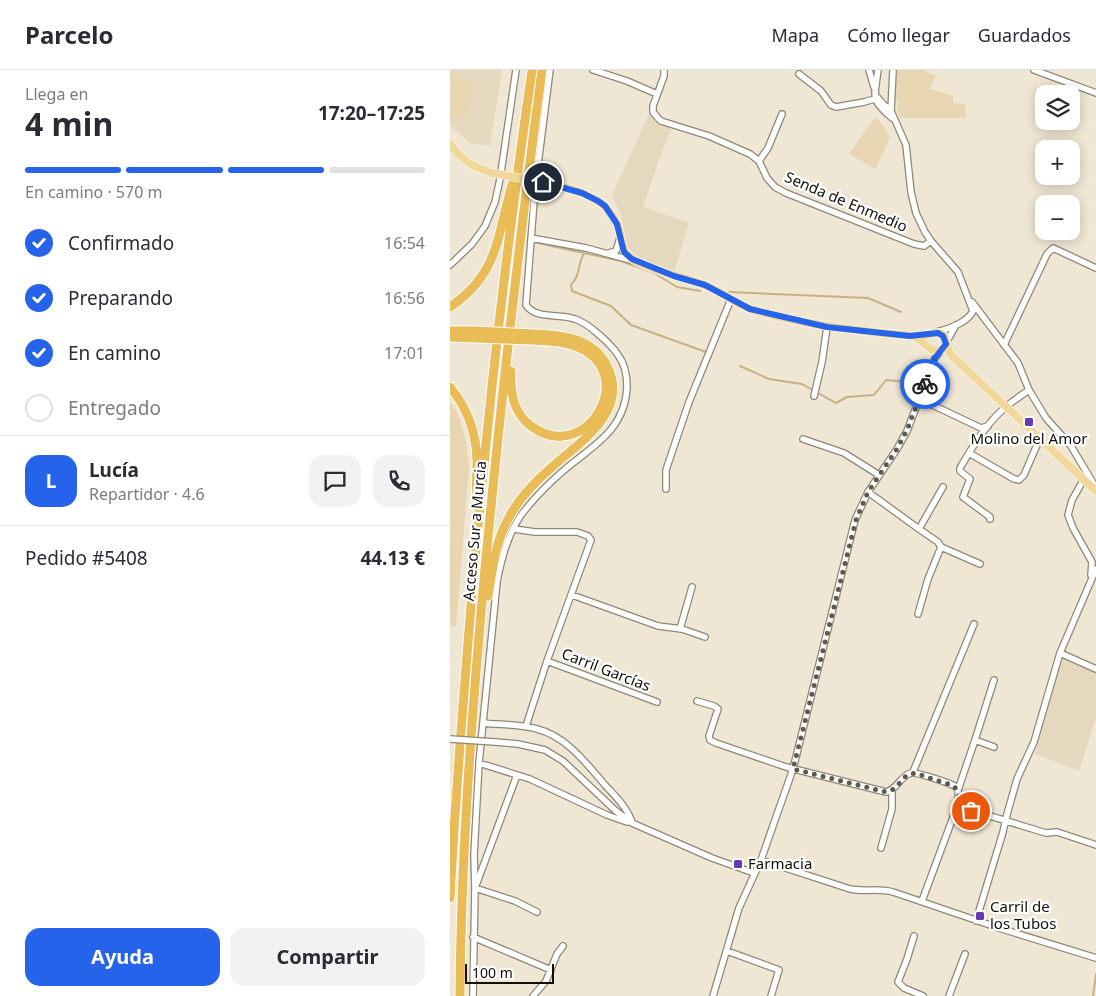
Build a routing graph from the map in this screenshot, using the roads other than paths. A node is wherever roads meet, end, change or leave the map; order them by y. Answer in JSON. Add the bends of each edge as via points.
{"nodes":[{"id":1,"x":516,"y":70,"type":"edge"},
{"id":2,"x":532,"y":70,"type":"edge"},
{"id":3,"x":542,"y":70,"type":"edge"},
{"id":4,"x":550,"y":70,"type":"edge"},
{"id":5,"x":593,"y":70,"type":"edge"},
{"id":6,"x":664,"y":70,"type":"edge"},
{"id":7,"x":874,"y":70,"type":"edge"},
{"id":8,"x":893,"y":70,"type":"edge"},
{"id":9,"x":1034,"y":70,"type":"edge"},
{"id":10,"x":799,"y":74,"type":"dead end"},
{"id":11,"x":875,"y":91,"type":"junction"},
{"id":12,"x":1096,"y":93,"type":"edge"},
{"id":13,"x":657,"y":94,"type":"junction"},
{"id":14,"x":876,"y":98,"type":"junction"},
{"id":15,"x":891,"y":110,"type":"junction"},
{"id":16,"x":782,"y":114,"type":"dead end"},
{"id":17,"x":895,"y":121,"type":"junction"},
{"id":18,"x":450,"y":144,"type":"edge"},
{"id":19,"x":759,"y":160,"type":"junction"},
{"id":20,"x":518,"y":164,"type":"junction"},
{"id":21,"x":620,"y":236,"type":"junction"},
{"id":22,"x":531,"y":238,"type":"junction"},
{"id":23,"x":931,"y":241,"type":"junction"},
{"id":24,"x":605,"y":253,"type":"junction"},
{"id":25,"x":640,"y":263,"type":"junction"},
{"id":26,"x":450,"y":266,"type":"edge"},
{"id":27,"x":1096,"y":268,"type":"edge"},
{"id":28,"x":969,"y":298,"type":"junction"},
{"id":29,"x":731,"y":299,"type":"junction"},
{"id":30,"x":450,"y":307,"type":"edge"},
{"id":31,"x":970,"y":316,"type":"junction"},
{"id":32,"x":984,"y":316,"type":"junction"},
{"id":33,"x":958,"y":324,"type":"junction"},
{"id":34,"x":827,"y":327,"type":"junction"},
{"id":35,"x":450,"y":331,"type":"edge"},
{"id":36,"x":934,"y":333,"type":"junction"},
{"id":37,"x":476,"y":334,"type":"junction"},
{"id":38,"x":910,"y":336,"type":"junction"},
{"id":39,"x":450,"y":337,"type":"edge"},
{"id":40,"x":534,"y":337,"type":"junction"},
{"id":41,"x":1004,"y":345,"type":"junction"},
{"id":42,"x":943,"y":347,"type":"junction"},
{"id":43,"x":929,"y":348,"type":"junction"},
{"id":44,"x":507,"y":359,"type":"junction"},
{"id":45,"x":933,"y":363,"type":"junction"},
{"id":46,"x":450,"y":387,"type":"edge"},
{"id":47,"x":1029,"y":390,"type":"junction"},
{"id":48,"x":814,"y":396,"type":"dead end"},
{"id":49,"x":920,"y":398,"type":"junction"},
{"id":50,"x":1006,"y":406,"type":"junction"},
{"id":51,"x":974,"y":425,"type":"junction"},
{"id":52,"x":989,"y":425,"type":"junction"},
{"id":53,"x":978,"y":438,"type":"junction"},
{"id":54,"x":1040,"y":438,"type":"junction"},
{"id":55,"x":803,"y":439,"type":"dead end"},
{"id":56,"x":969,"y":453,"type":"junction"},
{"id":57,"x":879,"y":475,"type":"junction"},
{"id":58,"x":1084,"y":479,"type":"junction"},
{"id":59,"x":943,"y":487,"type":"dead end"},
{"id":60,"x":666,"y":489,"type":"dead end"},
{"id":61,"x":1096,"y":489,"type":"edge"},
{"id":62,"x":868,"y":492,"type":"junction"},
{"id":63,"x":479,"y":509,"type":"junction"},
{"id":64,"x":990,"y":519,"type":"dead end"},
{"id":65,"x":514,"y":529,"type":"junction"},
{"id":66,"x":919,"y":529,"type":"junction"},
{"id":67,"x":941,"y":547,"type":"junction"},
{"id":68,"x":1090,"y":558,"type":"junction"},
{"id":69,"x":1096,"y":562,"type":"edge"},
{"id":70,"x":980,"y":564,"type":"dead end"},
{"id":71,"x":1096,"y":569,"type":"edge"},
{"id":72,"x":1090,"y":580,"type":"junction"},
{"id":73,"x":692,"y":587,"type":"dead end"},
{"id":74,"x":572,"y":594,"type":"junction"},
{"id":75,"x":918,"y":614,"type":"dead end"},
{"id":76,"x":974,"y":624,"type":"dead end"},
{"id":77,"x":680,"y":629,"type":"junction"},
{"id":78,"x":706,"y":637,"type":"dead end"},
{"id":79,"x":1060,"y":653,"type":"junction"},
{"id":80,"x":547,"y":661,"type":"junction"},
{"id":81,"x":1096,"y":669,"type":"edge"},
{"id":82,"x":994,"y":680,"type":"dead end"},
{"id":83,"x":474,"y":690,"type":"junction"},
{"id":84,"x":697,"y":701,"type":"dead end"},
{"id":85,"x":657,"y":702,"type":"dead end"},
{"id":86,"x":483,"y":723,"type":"junction"},
{"id":87,"x":526,"y":726,"type":"junction"},
{"id":88,"x":450,"y":739,"type":"edge"},
{"id":89,"x":976,"y":740,"type":"junction"},
{"id":90,"x":994,"y":747,"type":"dead end"},
{"id":91,"x":480,"y":762,"type":"junction"},
{"id":92,"x":793,"y":769,"type":"junction"},
{"id":93,"x":913,"y":772,"type":"junction"},
{"id":94,"x":518,"y":775,"type":"junction"},
{"id":95,"x":892,"y":790,"type":"junction"},
{"id":96,"x":958,"y":790,"type":"junction"},
{"id":97,"x":960,"y":805,"type":"junction"},
{"id":98,"x":626,"y":810,"type":"junction"},
{"id":99,"x":619,"y":813,"type":"junction"},
{"id":100,"x":612,"y":817,"type":"junction"},
{"id":101,"x":1005,"y":821,"type":"junction"},
{"id":102,"x":632,"y":823,"type":"junction"},
{"id":103,"x":1096,"y":845,"type":"edge"},
{"id":104,"x":881,"y":848,"type":"dead end"},
{"id":105,"x":761,"y":860,"type":"junction"},
{"id":106,"x":754,"y":873,"type":"junction"},
{"id":107,"x":477,"y":876,"type":"junction"},
{"id":108,"x":475,"y":888,"type":"junction"},
{"id":109,"x":450,"y":898,"type":"edge"},
{"id":110,"x":922,"y":901,"type":"junction"},
{"id":111,"x":538,"y":912,"type":"dead end"},
{"id":112,"x":976,"y":921,"type":"junction"},
{"id":113,"x":914,"y":936,"type":"dead end"},
{"id":114,"x":473,"y":937,"type":"junction"},
{"id":115,"x":563,"y":946,"type":"dead end"},
{"id":116,"x":727,"y":951,"type":"junction"},
{"id":117,"x":966,"y":954,"type":"dead end"},
{"id":118,"x":1096,"y":958,"type":"edge"},
{"id":119,"x":551,"y":970,"type":"junction"},
{"id":120,"x":460,"y":996,"type":"edge"},
{"id":121,"x":473,"y":996,"type":"edge"},
{"id":122,"x":534,"y":996,"type":"edge"},
{"id":123,"x":713,"y":996,"type":"edge"},
{"id":124,"x":771,"y":996,"type":"edge"},
{"id":125,"x":922,"y":996,"type":"edge"},
{"id":126,"x":949,"y":996,"type":"edge"}],
"edges":[{"from":1,"to":26,"type":"street","via":[[495,202],[485,226]]},
{"from":2,"to":20,"type":"highway","name":"Acceso Sur a Murcia"},
{"from":3,"to":44,"type":"highway","name":"Acceso Sur a Murcia","via":[[521,222]]},
{"from":4,"to":22,"type":"street"},
{"from":5,"to":13,"type":"street"},
{"from":6,"to":13,"type":"street"},
{"from":7,"to":11,"type":"street"},
{"from":7,"to":11,"type":"street"},
{"from":8,"to":15,"type":"street"},
{"from":9,"to":12,"type":"street"},
{"from":10,"to":14,"type":"street","via":[[836,107]]},
{"from":11,"to":14,"type":"street"},
{"from":13,"to":19,"type":"street","via":[[652,106],[661,121],[718,140]]},
{"from":14,"to":15,"type":"street"},
{"from":14,"to":17,"type":"street"},
{"from":15,"to":17,"type":"street"},
{"from":16,"to":19,"type":"street","via":[[768,148]]},
{"from":17,"to":23,"type":"street","via":[[906,145],[916,213]]},
{"from":18,"to":21,"type":"main road","bridge":true,"via":[[464,160],[479,169],[543,182],[598,201],[614,218]]},
{"from":19,"to":23,"type":"street","name":"Senda de Enmedio","via":[[766,178],[786,193],[914,244],[924,246]]},
{"from":20,"to":30,"type":"highway","via":[[490,264],[474,286]]},
{"from":20,"to":63,"type":"highway","name":"Acceso Sur a Murcia"},
{"from":21,"to":24,"type":"street","via":[[616,251]]},
{"from":21,"to":25,"type":"main road","via":[[624,252]]},
{"from":22,"to":24,"type":"street"},
{"from":22,"to":65,"type":"street","via":[[526,305],[532,312],[576,319],[613,348],[622,360],[626,393],[621,415],[612,429],[549,483],[522,514]]},
{"from":23,"to":28,"type":"street","via":[[958,272]]},
{"from":24,"to":25,"type":"street"},
{"from":25,"to":29,"type":"main road","via":[[705,285]]},
{"from":27,"to":41,"type":"street","via":[[1064,252],[1050,250]]},
{"from":28,"to":31,"type":"street","via":[[973,311]]},
{"from":28,"to":32,"type":"street"},
{"from":29,"to":34,"type":"main road","via":[[750,309]]},
{"from":29,"to":60,"type":"street","via":[[688,402],[666,470]]},
{"from":31,"to":32,"type":"street"},
{"from":31,"to":33,"type":"street"},
{"from":32,"to":41,"type":"street"},
{"from":33,"to":36,"type":"street"},
{"from":33,"to":42,"type":"street"},
{"from":34,"to":38,"type":"main road"},
{"from":34,"to":48,"type":"street"},
{"from":35,"to":37,"type":"highway"},
{"from":36,"to":38,"type":"main road"},
{"from":36,"to":42,"type":"main road","via":[[943,336]]},
{"from":36,"to":43,"type":"main road","via":[[928,338]]},
{"from":37,"to":39,"type":"highway"},
{"from":37,"to":40,"type":"highway","bridge":true},
{"from":38,"to":43,"type":"main road"},
{"from":40,"to":44,"type":"highway","via":[[570,344],[598,362],[606,391],[600,410],[589,425],[577,432],[556,436],[536,430],[527,423],[512,398],[511,369]]},
{"from":40,"to":83,"type":"highway","via":[[571,337],[589,346],[607,365],[612,394],[606,414],[597,427],[528,490],[508,517],[494,552]]},
{"from":41,"to":47,"type":"street","via":[[1018,363]]},
{"from":42,"to":43,"type":"main road","via":[[935,351]]},
{"from":42,"to":45,"type":"street"},
{"from":42,"to":50,"type":"main road"},
{"from":43,"to":45,"type":"street"},
{"from":44,"to":83,"type":"highway","name":"Acceso Sur a Murcia"},
{"from":45,"to":49,"type":"street"},
{"from":46,"to":63,"type":"highway","via":[[466,412],[474,433],[477,452],[475,490]]},
{"from":47,"to":50,"type":"street"},
{"from":47,"to":61,"type":"street","via":[[1046,418],[1071,446]]},
{"from":49,"to":51,"type":"street"},
{"from":49,"to":57,"type":"street","via":[[897,449]]},
{"from":50,"to":52,"type":"street"},
{"from":50,"to":54,"type":"main road"},
{"from":51,"to":52,"type":"street","via":[[983,428]]},
{"from":51,"to":53,"type":"street"},
{"from":52,"to":53,"type":"street"},
{"from":53,"to":56,"type":"street"},
{"from":54,"to":56,"type":"street","via":[[1019,480]]},
{"from":54,"to":58,"type":"main road"},
{"from":55,"to":57,"type":"street","via":[[844,453]]},
{"from":56,"to":64,"type":"street","via":[[960,469],[970,479],[963,495]]},
{"from":57,"to":62,"type":"street"},
{"from":58,"to":61,"type":"main road"},
{"from":58,"to":68,"type":"street","via":[[1070,504],[1068,515]]},
{"from":59,"to":66,"type":"street"},
{"from":62,"to":66,"type":"street"},
{"from":62,"to":92,"type":"street","via":[[856,520]]},
{"from":63,"to":109,"type":"highway","name":"Acceso Sur a Murcia"},
{"from":65,"to":74,"type":"street","via":[[577,532],[590,538]]},
{"from":65,"to":86,"type":"street","via":[[500,569]]},
{"from":66,"to":67,"type":"street"},
{"from":67,"to":70,"type":"street"},
{"from":67,"to":75,"type":"street"},
{"from":68,"to":69,"type":"street"},
{"from":68,"to":72,"type":"street"},
{"from":71,"to":72,"type":"street"},
{"from":72,"to":79,"type":"street"},
{"from":73,"to":77,"type":"street"},
{"from":74,"to":77,"type":"street","via":[[658,626]]},
{"from":74,"to":80,"type":"street"},
{"from":76,"to":93,"type":"street"},
{"from":77,"to":78,"type":"street"},
{"from":79,"to":81,"type":"street"},
{"from":79,"to":101,"type":"street","via":[[1034,742],[1019,773]]},
{"from":80,"to":85,"type":"street","name":"Carril Garcías"},
{"from":80,"to":87,"type":"street"},
{"from":82,"to":89,"type":"street"},
{"from":83,"to":120,"type":"highway","name":"Acceso Sur a Murcia","via":[[464,823]]},
{"from":84,"to":92,"type":"street","via":[[718,709],[710,740]]},
{"from":86,"to":87,"type":"street"},
{"from":86,"to":91,"type":"street"},
{"from":87,"to":98,"type":"street","via":[[549,733],[571,748]]},
{"from":88,"to":99,"type":"street","bridge":true,"via":[[536,747],[554,754]]},
{"from":89,"to":90,"type":"street"},
{"from":89,"to":96,"type":"street"},
{"from":91,"to":94,"type":"street"},
{"from":91,"to":107,"type":"street","via":[[474,855]]},
{"from":92,"to":95,"type":"street","via":[[886,792]]},
{"from":92,"to":105,"type":"street"},
{"from":93,"to":95,"type":"street"},
{"from":93,"to":96,"type":"street","via":[[951,784]]},
{"from":94,"to":100,"type":"street"},
{"from":94,"to":107,"type":"street"},
{"from":95,"to":104,"type":"street","via":[[892,809]]},
{"from":96,"to":97,"type":"street"},
{"from":97,"to":101,"type":"street"},
{"from":97,"to":110,"type":"street"},
{"from":98,"to":99,"type":"street"},
{"from":98,"to":102,"type":"street"},
{"from":99,"to":100,"type":"street"},
{"from":99,"to":102,"type":"street"},
{"from":100,"to":102,"type":"street"},
{"from":101,"to":103,"type":"street"},
{"from":101,"to":112,"type":"street"},
{"from":102,"to":106,"type":"street"},
{"from":105,"to":106,"type":"street"},
{"from":105,"to":110,"type":"street","via":[[850,889],[884,889]]},
{"from":106,"to":116,"type":"street","via":[[739,908]]},
{"from":107,"to":108,"type":"street"},
{"from":108,"to":111,"type":"street"},
{"from":108,"to":114,"type":"street"},
{"from":110,"to":112,"type":"street"},
{"from":112,"to":118,"type":"street"},
{"from":113,"to":125,"type":"street","via":[[898,982]]},
{"from":114,"to":119,"type":"street"},
{"from":114,"to":121,"type":"street"},
{"from":115,"to":119,"type":"street"},
{"from":116,"to":123,"type":"street"},
{"from":116,"to":124,"type":"street","via":[[779,970]]},
{"from":117,"to":126,"type":"street"},
{"from":119,"to":122,"type":"street"}]}
